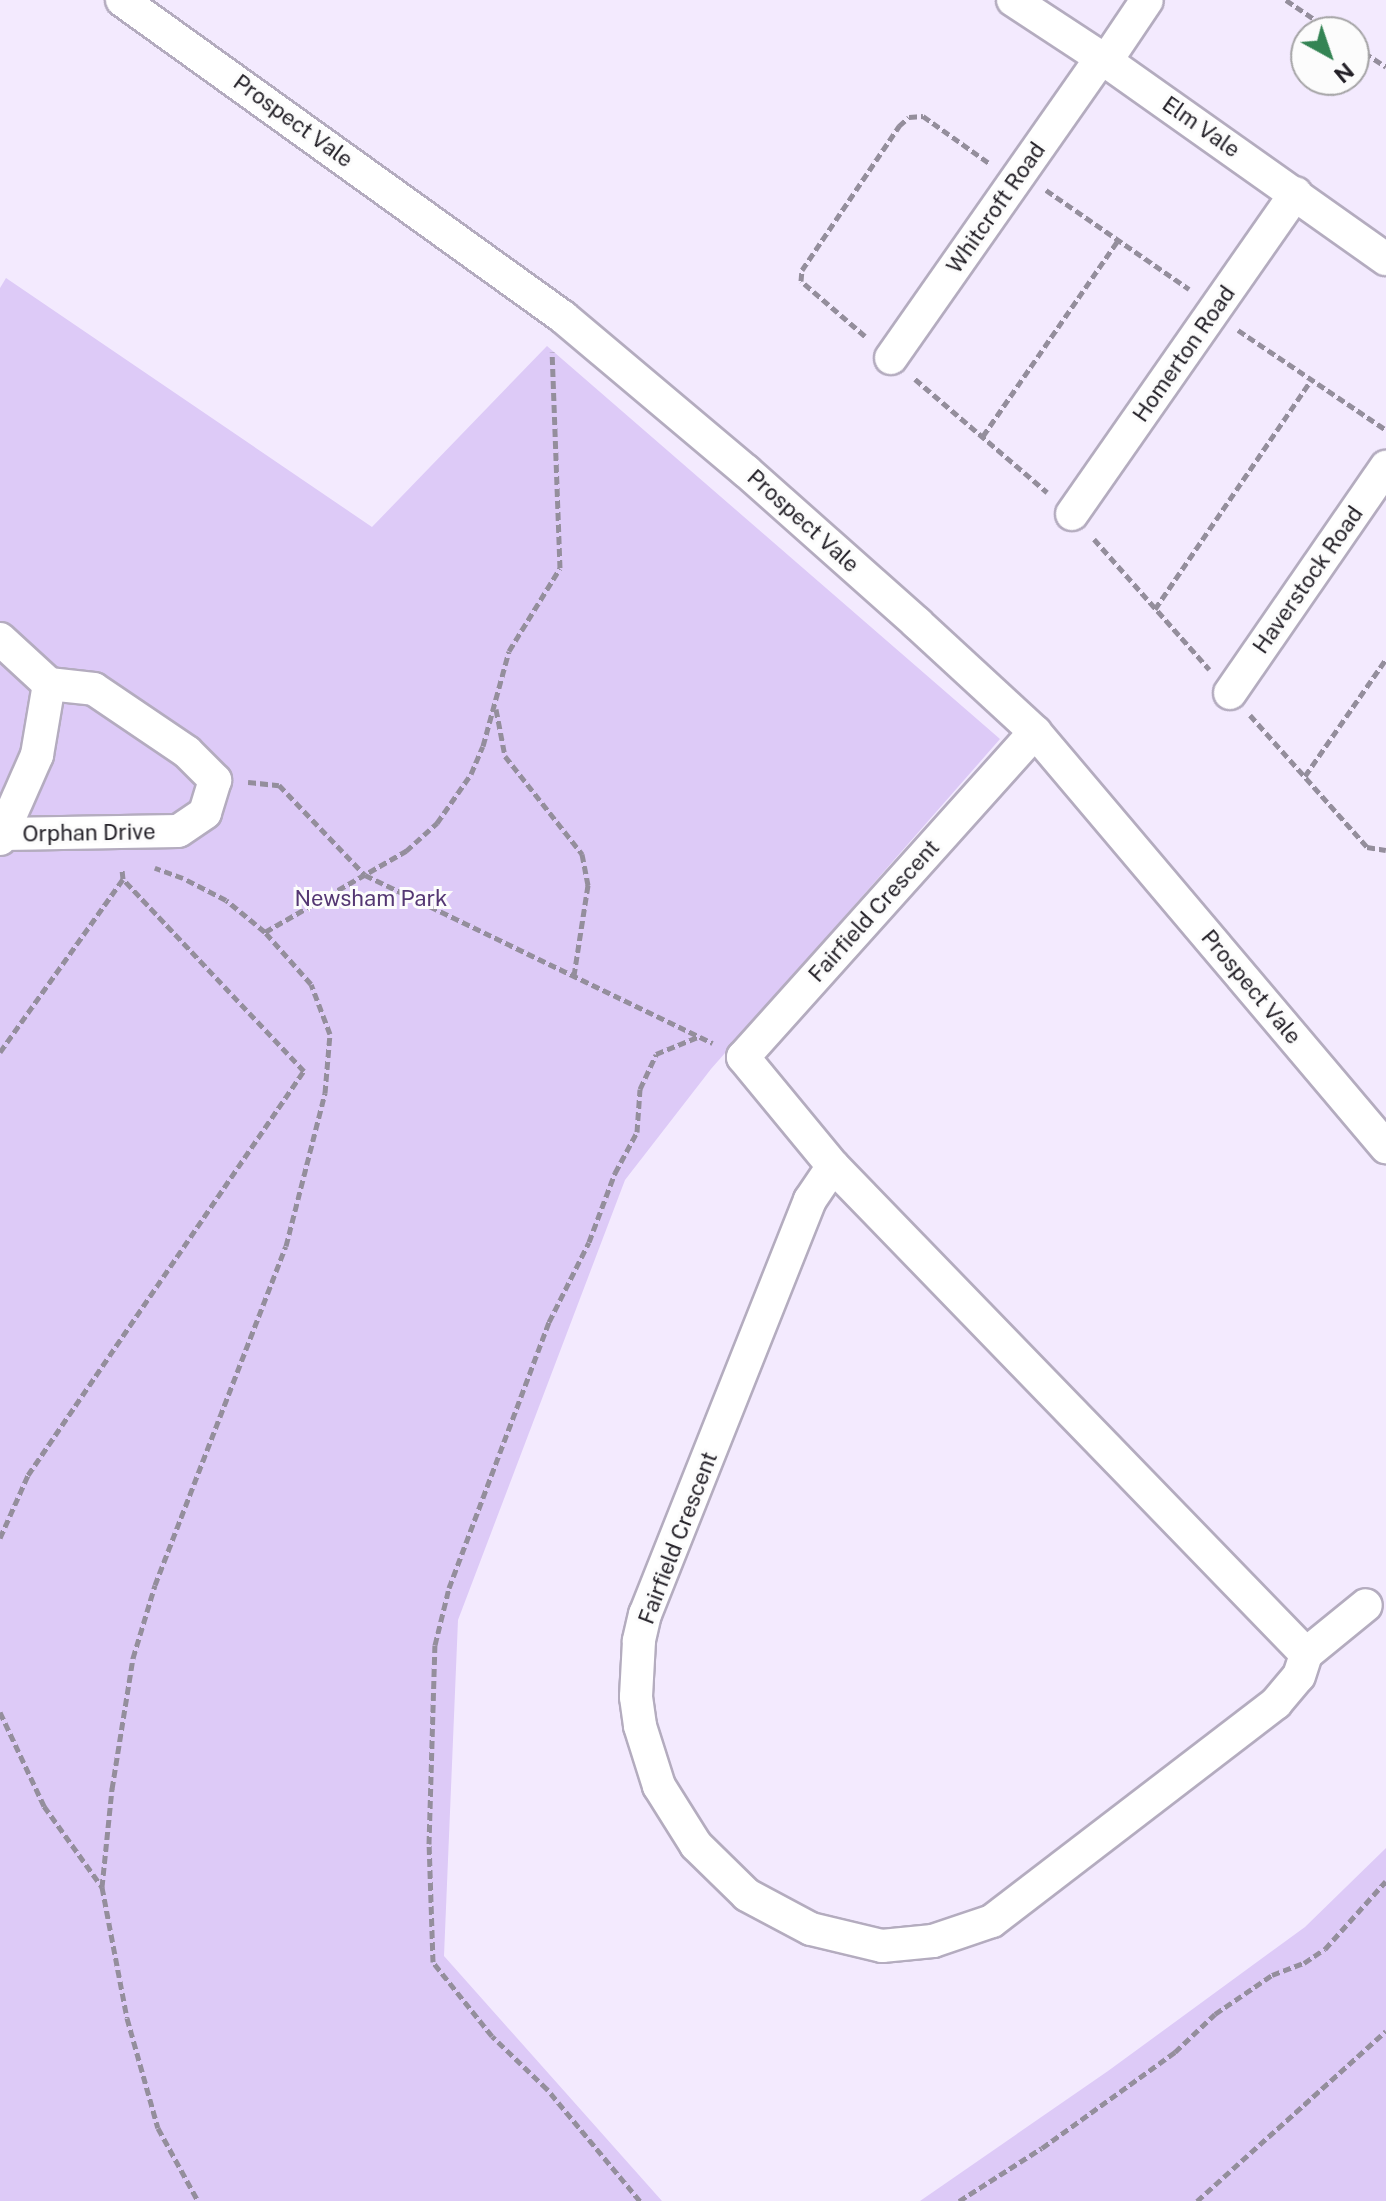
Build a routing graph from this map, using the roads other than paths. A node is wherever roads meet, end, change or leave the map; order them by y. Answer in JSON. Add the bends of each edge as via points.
{"nodes":[{"id":1,"x":122,"y":0,"type":"edge"},
{"id":2,"x":1013,"y":0,"type":"edge"},
{"id":3,"x":1147,"y":0,"type":"edge"},
{"id":4,"x":1103,"y":59,"type":"junction"},
{"id":5,"x":1296,"y":193,"type":"junction"},
{"id":6,"x":1386,"y":259,"type":"edge"},
{"id":7,"x":891,"y":358,"type":"road end"},
{"id":8,"x":1386,"y":467,"type":"edge"},
{"id":9,"x":1072,"y":514,"type":"road end"},
{"id":10,"x":0,"y":639,"type":"edge"},
{"id":11,"x":49,"y":684,"type":"junction"},
{"id":12,"x":1230,"y":693,"type":"road end"},
{"id":13,"x":1035,"y":732,"type":"junction"},
{"id":14,"x":2,"y":837,"type":"edge"},
{"id":15,"x":1386,"y":1147,"type":"edge"},
{"id":16,"x":833,"y":1166,"type":"junction"},
{"id":17,"x":1366,"y":1605,"type":"dead end"},
{"id":18,"x":1306,"y":1654,"type":"junction"}],
"edges":[{"from":1,"to":13,"type":"street","name":"Prospect Vale","via":[[563,317],[758,481]]},
{"from":2,"to":4,"type":"street","name":"Elm Vale"},
{"from":3,"to":4,"type":"street","name":"Whitcroft Road"},
{"from":4,"to":5,"type":"street","name":"Elm Vale"},
{"from":4,"to":7,"type":"street","name":"Whitcroft Road"},
{"from":5,"to":6,"type":"street","name":"Elm Vale"},
{"from":5,"to":9,"type":"street","name":"Homerton Road"},
{"from":8,"to":12,"type":"street","name":"Haverstock Road"},
{"from":10,"to":11,"type":"street"},
{"from":11,"to":14,"type":"street","via":[[37,755]]},
{"from":11,"to":14,"type":"street","name":"Orphan Drive","via":[[94,689],[187,752],[215,780],[205,813],[178,831]]},
{"from":13,"to":15,"type":"street","name":"Prospect Vale"},
{"from":13,"to":16,"type":"street","name":"Fairfield Crescent","via":[[743,1057]]},
{"from":16,"to":18,"type":"street"},
{"from":16,"to":18,"type":"street","name":"Fairfield Crescent","via":[[810,1200],[645,1614],[639,1641],[636,1697],[647,1754],[676,1817],[719,1871],[778,1914],[846,1940],[882,1946],[933,1941],[992,1921],[1276,1703],[1299,1676]]},
{"from":17,"to":18,"type":"street","name":"Fairfield Crescent"}]}
